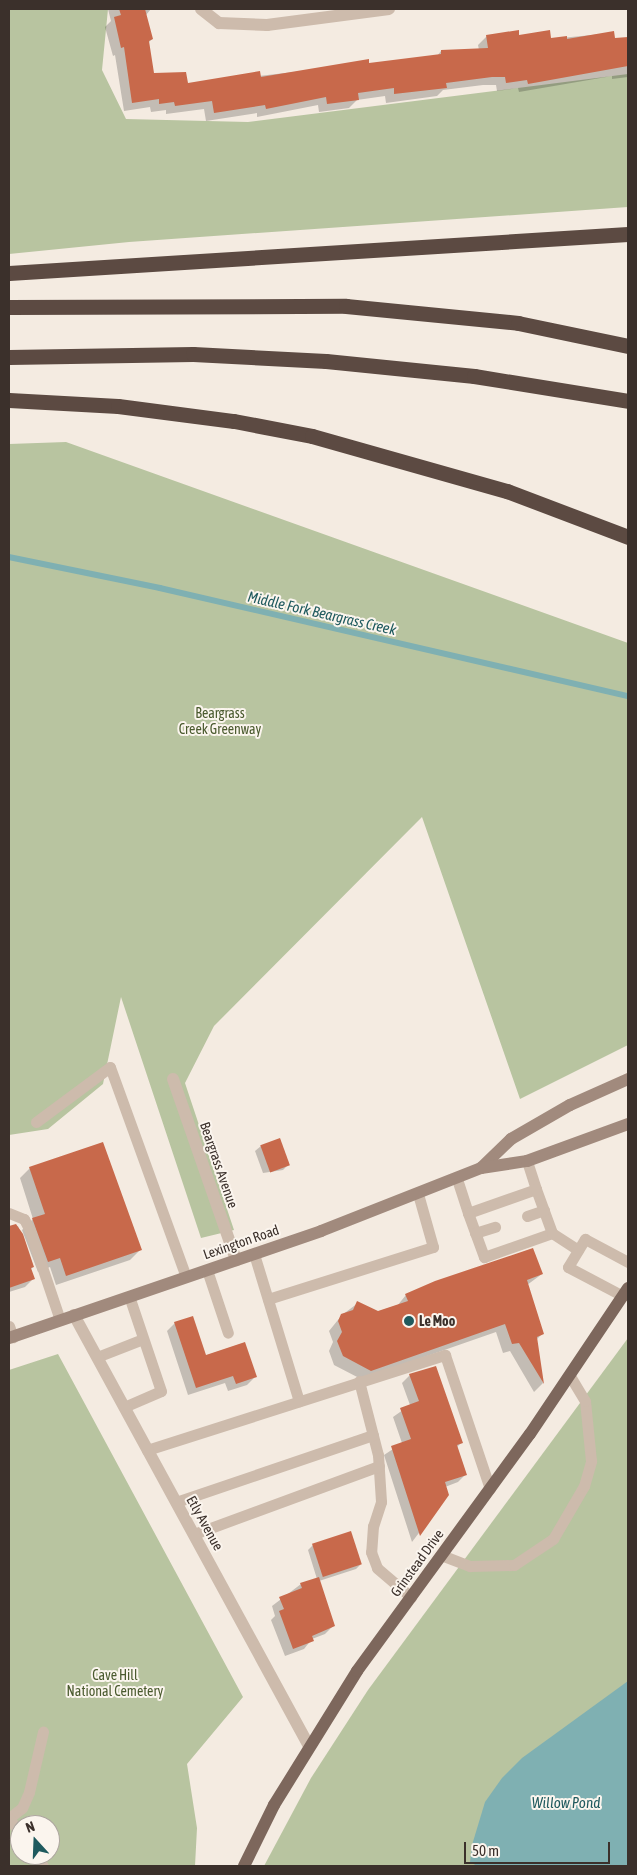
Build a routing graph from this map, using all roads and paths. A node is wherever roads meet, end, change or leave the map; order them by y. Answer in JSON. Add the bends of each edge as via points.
{"nodes":[{"id":1,"x":201,"y":9,"type":"edge"},
{"id":2,"x":389,"y":9,"type":"edge"},
{"id":3,"x":628,"y":234,"type":"edge"},
{"id":4,"x":9,"y":273,"type":"edge"},
{"id":5,"x":9,"y":307,"type":"edge"},
{"id":6,"x":628,"y":346,"type":"edge"},
{"id":7,"x":9,"y":357,"type":"edge"},
{"id":8,"x":9,"y":400,"type":"edge"},
{"id":9,"x":628,"y":401,"type":"edge"},
{"id":10,"x":628,"y":537,"type":"edge"},
{"id":11,"x":173,"y":1079,"type":"dead end"},
{"id":12,"x":628,"y":1079,"type":"edge"},
{"id":13,"x":36,"y":1122,"type":"dead end"},
{"id":14,"x":628,"y":1124,"type":"edge"},
{"id":15,"x":528,"y":1161,"type":"junction"},
{"id":16,"x":481,"y":1168,"type":"junction"},
{"id":17,"x":457,"y":1179,"type":"junction"},
{"id":18,"x":536,"y":1189,"type":"junction"},
{"id":19,"x":418,"y":1194,"type":"junction"},
{"id":20,"x":544,"y":1210,"type":"junction"},
{"id":21,"x":468,"y":1212,"type":"junction"},
{"id":22,"x":9,"y":1213,"type":"edge"},
{"id":23,"x":527,"y":1216,"type":"dead end"},
{"id":24,"x":495,"y":1227,"type":"dead end"},
{"id":25,"x":552,"y":1233,"type":"junction"},
{"id":26,"x":476,"y":1234,"type":"junction"},
{"id":27,"x":578,"y":1250,"type":"junction"},
{"id":28,"x":254,"y":1254,"type":"junction"},
{"id":29,"x":236,"y":1260,"type":"junction"},
{"id":30,"x":628,"y":1262,"type":"edge"},
{"id":31,"x":207,"y":1270,"type":"junction"},
{"id":32,"x":186,"y":1277,"type":"junction"},
{"id":33,"x":625,"y":1292,"type":"edge"},
{"id":34,"x":128,"y":1296,"type":"junction"},
{"id":35,"x":268,"y":1299,"type":"junction"},
{"id":36,"x":74,"y":1316,"type":"junction"},
{"id":37,"x":60,"y":1320,"type":"junction"},
{"id":38,"x":228,"y":1333,"type":"dead end"},
{"id":39,"x":10,"y":1334,"type":"edge"},
{"id":40,"x":143,"y":1339,"type":"junction"},
{"id":41,"x":97,"y":1357,"type":"junction"},
{"id":42,"x":570,"y":1376,"type":"junction"},
{"id":43,"x":359,"y":1381,"type":"junction"},
{"id":44,"x":299,"y":1401,"type":"junction"},
{"id":45,"x":124,"y":1407,"type":"junction"},
{"id":46,"x":373,"y":1435,"type":"junction"},
{"id":47,"x":148,"y":1450,"type":"junction"},
{"id":48,"x":379,"y":1466,"type":"junction"},
{"id":49,"x":490,"y":1489,"type":"junction"},
{"id":50,"x":176,"y":1502,"type":"junction"},
{"id":51,"x":194,"y":1534,"type":"junction"},
{"id":52,"x":441,"y":1555,"type":"junction"},
{"id":53,"x":411,"y":1597,"type":"junction"},
{"id":54,"x":42,"y":1732,"type":"dead end"},
{"id":55,"x":309,"y":1746,"type":"junction"},
{"id":56,"x":9,"y":1818,"type":"edge"},
{"id":57,"x":244,"y":1866,"type":"edge"}],
"edges":[{"from":1,"to":2,"type":"street","via":[[219,23],[258,25]]},
{"from":3,"to":4,"type":"highway"},
{"from":5,"to":6,"type":"highway","via":[[346,306],[518,323]]},
{"from":7,"to":9,"type":"highway","via":[[193,354],[326,361],[474,376]]},
{"from":8,"to":10,"type":"highway","via":[[118,406],[234,421],[312,436],[507,491]]},
{"from":11,"to":29,"type":"street","name":"Beargrass Avenue"},
{"from":12,"to":16,"type":"main road","name":"Lexington Road","via":[[570,1105],[511,1139]]},
{"from":13,"to":32,"type":"lane","via":[[110,1067]]},
{"from":14,"to":15,"type":"main road","name":"Lexington Road"},
{"from":15,"to":16,"type":"main road","name":"Lexington Road"},
{"from":15,"to":18,"type":"lane"},
{"from":16,"to":17,"type":"main road","name":"Lexington Road"},
{"from":17,"to":19,"type":"main road","name":"Lexington Road"},
{"from":17,"to":21,"type":"lane"},
{"from":18,"to":20,"type":"lane"},
{"from":18,"to":21,"type":"lane"},
{"from":19,"to":28,"type":"main road","name":"Lexington Road"},
{"from":19,"to":35,"type":"lane","via":[[433,1247]]},
{"from":20,"to":23,"type":"lane"},
{"from":20,"to":25,"type":"lane"},
{"from":21,"to":26,"type":"lane"},
{"from":22,"to":37,"type":"lane","via":[[24,1218],[30,1230]]},
{"from":24,"to":26,"type":"lane"},
{"from":25,"to":26,"type":"lane","via":[[484,1257]]},
{"from":25,"to":27,"type":"lane"},
{"from":27,"to":30,"type":"lane","via":[[584,1239]]},
{"from":27,"to":33,"type":"lane","via":[[568,1267]]},
{"from":28,"to":29,"type":"main road","name":"Lexington Road"},
{"from":28,"to":35,"type":"lane"},
{"from":29,"to":31,"type":"main road","name":"Lexington Road"},
{"from":31,"to":32,"type":"main road","name":"Lexington Road"},
{"from":31,"to":38,"type":"lane"},
{"from":32,"to":34,"type":"main road","name":"Lexington Road"},
{"from":33,"to":42,"type":"main road","name":"Grinstead Drive"},
{"from":34,"to":36,"type":"main road","name":"Lexington Road"},
{"from":34,"to":40,"type":"lane"},
{"from":35,"to":44,"type":"lane"},
{"from":36,"to":37,"type":"main road","name":"Lexington Road"},
{"from":36,"to":41,"type":"street","name":"Etly Avenue"},
{"from":37,"to":39,"type":"main road","name":"Lexington Road"},
{"from":40,"to":41,"type":"lane"},
{"from":40,"to":45,"type":"lane","via":[[161,1391]]},
{"from":41,"to":45,"type":"street","name":"Etly Avenue"},
{"from":42,"to":49,"type":"main road","name":"Grinstead Drive"},
{"from":42,"to":52,"type":"lane","via":[[585,1401],[591,1460],[584,1486],[553,1538],[514,1565],[470,1566]]},
{"from":43,"to":44,"type":"lane"},
{"from":43,"to":46,"type":"lane"},
{"from":43,"to":49,"type":"lane","via":[[445,1355]]},
{"from":44,"to":47,"type":"lane"},
{"from":45,"to":47,"type":"street","name":"Etly Avenue"},
{"from":46,"to":48,"type":"lane"},
{"from":46,"to":50,"type":"lane"},
{"from":47,"to":50,"type":"street","name":"Etly Avenue"},
{"from":48,"to":51,"type":"lane"},
{"from":48,"to":53,"type":"lane","via":[[381,1502],[371,1552],[376,1568]]},
{"from":49,"to":52,"type":"main road","name":"Grinstead Drive"},
{"from":50,"to":51,"type":"street","name":"Etly Avenue"},
{"from":51,"to":55,"type":"street","name":"Etly Avenue"},
{"from":52,"to":53,"type":"main road","name":"Grinstead Drive"},
{"from":53,"to":55,"type":"main road","name":"Grinstead Drive"},
{"from":54,"to":56,"type":"lane","via":[[29,1792],[22,1808]]},
{"from":55,"to":57,"type":"main road","name":"Grinstead Drive","via":[[274,1805]]}]}
